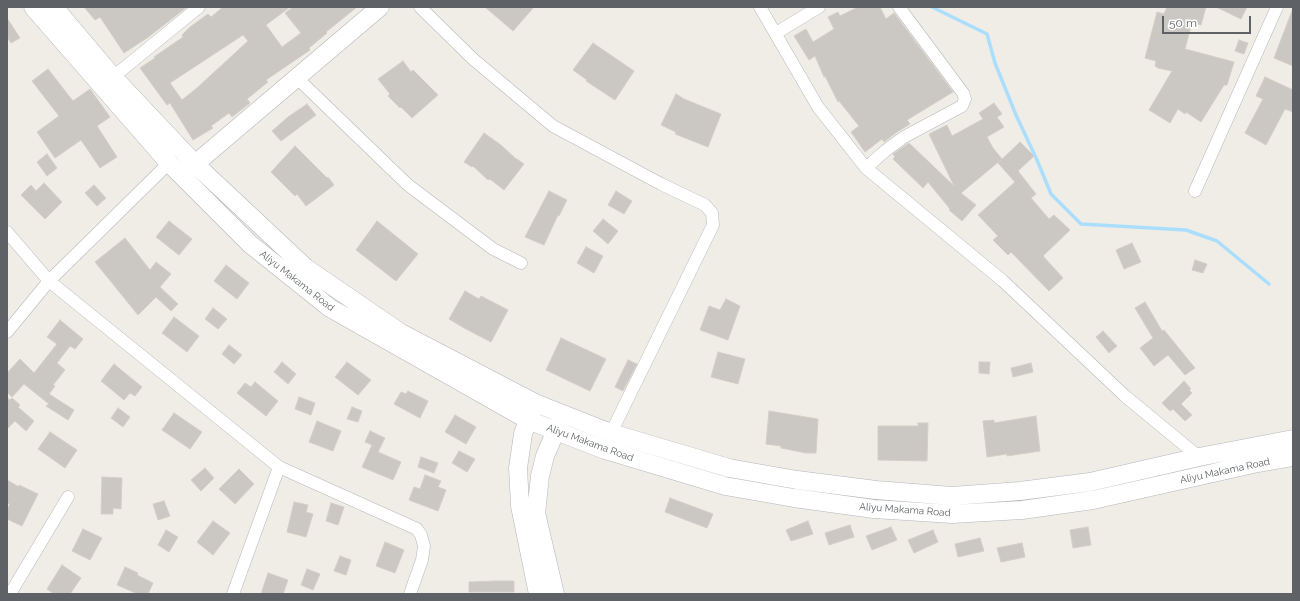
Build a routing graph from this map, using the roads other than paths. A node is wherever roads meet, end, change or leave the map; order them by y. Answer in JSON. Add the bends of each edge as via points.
{"nodes":[{"id":1,"x":33,"y":7,"type":"edge"},
{"id":2,"x":54,"y":7,"type":"edge"},
{"id":3,"x":198,"y":7,"type":"edge"},
{"id":4,"x":380,"y":7,"type":"edge"},
{"id":5,"x":420,"y":7,"type":"edge"},
{"id":6,"x":760,"y":7,"type":"edge"},
{"id":7,"x":819,"y":7,"type":"edge"},
{"id":8,"x":899,"y":7,"type":"edge"},
{"id":9,"x":1277,"y":7,"type":"edge"},
{"id":10,"x":776,"y":33,"type":"junction"},
{"id":11,"x":112,"y":77,"type":"junction"},
{"id":12,"x":296,"y":77,"type":"junction"},
{"id":13,"x":169,"y":163,"type":"junction"},
{"id":14,"x":195,"y":164,"type":"junction"},
{"id":15,"x":866,"y":168,"type":"junction"},
{"id":16,"x":1195,"y":191,"type":"dead end"},
{"id":17,"x":7,"y":232,"type":"edge"},
{"id":18,"x":521,"y":263,"type":"dead end"},
{"id":19,"x":49,"y":281,"type":"junction"},
{"id":20,"x":7,"y":332,"type":"edge"},
{"id":21,"x":535,"y":402,"type":"junction"},
{"id":22,"x":563,"y":414,"type":"junction"},
{"id":23,"x":528,"y":420,"type":"junction"},
{"id":24,"x":556,"y":431,"type":"junction"},
{"id":25,"x":611,"y":433,"type":"junction"},
{"id":26,"x":1293,"y":439,"type":"edge"},
{"id":27,"x":1272,"y":453,"type":"junction"},
{"id":28,"x":1251,"y":456,"type":"junction"},
{"id":29,"x":1199,"y":457,"type":"junction"},
{"id":30,"x":1293,"y":457,"type":"edge"},
{"id":31,"x":279,"y":467,"type":"junction"},
{"id":32,"x":68,"y":497,"type":"dead end"},
{"id":33,"x":10,"y":594,"type":"edge"},
{"id":34,"x":233,"y":594,"type":"edge"},
{"id":35,"x":410,"y":594,"type":"edge"},
{"id":36,"x":538,"y":594,"type":"edge"},
{"id":37,"x":555,"y":594,"type":"edge"}],
"edges":[{"from":1,"to":13,"type":"street","name":"Aliyu Makama Road"},
{"from":2,"to":11,"type":"street","name":"Aliyu Makama Road"},
{"from":3,"to":11,"type":"street"},
{"from":4,"to":12,"type":"street"},
{"from":5,"to":25,"type":"street","via":[[474,59],[553,126],[705,205],[712,213],[713,225]]},
{"from":6,"to":10,"type":"street"},
{"from":7,"to":10,"type":"street"},
{"from":8,"to":15,"type":"street","via":[[965,99],[962,106],[904,137]]},
{"from":9,"to":16,"type":"street"},
{"from":10,"to":15,"type":"street","via":[[818,107]]},
{"from":11,"to":14,"type":"street","name":"Aliyu Makama Road"},
{"from":12,"to":14,"type":"street"},
{"from":12,"to":18,"type":"street","via":[[408,185],[493,249]]},
{"from":13,"to":19,"type":"street"},
{"from":13,"to":23,"type":"street","name":"Aliyu Makama Road","via":[[250,244],[330,308]]},
{"from":14,"to":21,"type":"street","name":"Aliyu Makama Road","via":[[306,268],[401,332]]},
{"from":15,"to":29,"type":"street","via":[[1003,281],[1125,396]]},
{"from":17,"to":19,"type":"street"},
{"from":19,"to":20,"type":"street"},
{"from":19,"to":31,"type":"street"},
{"from":21,"to":22,"type":"street","name":"Aliyu Makama Road"},
{"from":21,"to":23,"type":"street"},
{"from":22,"to":24,"type":"street"},
{"from":22,"to":25,"type":"street","name":"Aliyu Makama Road"},
{"from":23,"to":24,"type":"street","name":"Aliyu Makama Road"},
{"from":23,"to":36,"type":"street","via":[[523,434],[518,468],[520,506]]},
{"from":24,"to":28,"type":"street","name":"Aliyu Makama Road","via":[[605,450],[724,486],[874,509],[952,514],[1022,510],[1093,500]]},
{"from":24,"to":37,"type":"street","via":[[540,476],[536,513]]},
{"from":25,"to":29,"type":"street","name":"Aliyu Makama Road","via":[[736,469],[876,490],[952,496],[1090,482]]},
{"from":26,"to":27,"type":"street","name":"Aliyu Makama Road"},
{"from":27,"to":28,"type":"street","name":"Aliyu Makama Road"},
{"from":27,"to":30,"type":"street","name":"Aliyu Makama Road"},
{"from":28,"to":29,"type":"street","name":"Aliyu Makama Road"},
{"from":31,"to":34,"type":"street"},
{"from":31,"to":35,"type":"street","via":[[417,529],[422,535],[424,546]]},
{"from":32,"to":33,"type":"street"}]}
